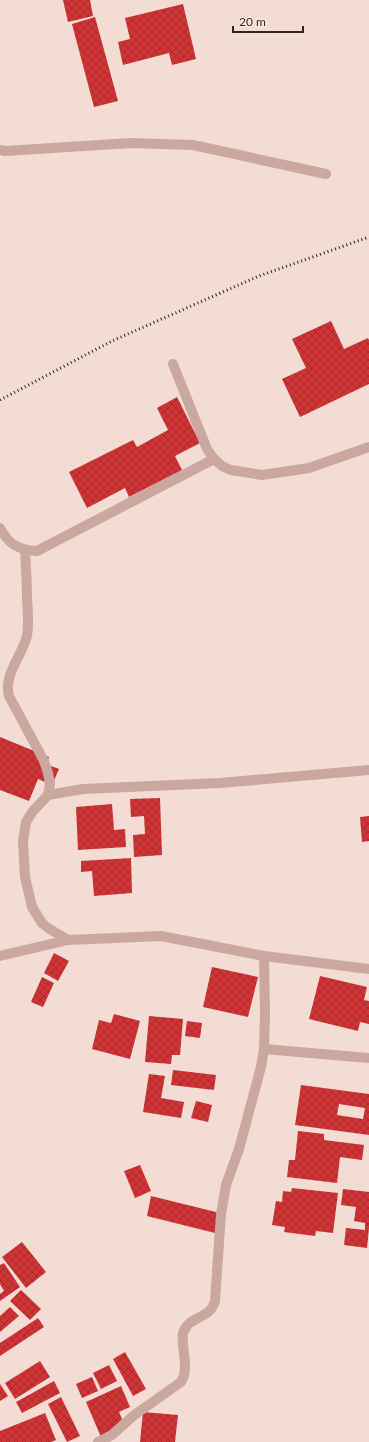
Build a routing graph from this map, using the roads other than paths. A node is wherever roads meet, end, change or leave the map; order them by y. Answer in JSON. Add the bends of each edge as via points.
{"nodes":[{"id":1,"x":0,"y":150,"type":"edge"},
{"id":2,"x":326,"y":174,"type":"dead end"},
{"id":3,"x":173,"y":364,"type":"dead end"},
{"id":4,"x":369,"y":448,"type":"edge"},
{"id":5,"x":214,"y":459,"type":"junction"},
{"id":6,"x":0,"y":528,"type":"edge"},
{"id":7,"x":25,"y":550,"type":"junction"},
{"id":8,"x":369,"y":770,"type":"edge"},
{"id":9,"x":48,"y":795,"type":"junction"},
{"id":10,"x":68,"y":940,"type":"junction"},
{"id":11,"x":0,"y":956,"type":"edge"},
{"id":12,"x":264,"y":956,"type":"junction"},
{"id":13,"x":369,"y":969,"type":"edge"},
{"id":14,"x":264,"y":1049,"type":"junction"},
{"id":15,"x":369,"y":1058,"type":"edge"},
{"id":16,"x":98,"y":1442,"type":"edge"}],
"edges":[{"from":1,"to":2,"type":"street","via":[[131,143],[193,145]]},
{"from":3,"to":5,"type":"street","via":[[207,449]]},
{"from":4,"to":5,"type":"street","via":[[309,468],[262,475],[231,470]]},
{"from":5,"to":7,"type":"street","via":[[37,551]]},
{"from":6,"to":7,"type":"street","via":[[5,538]]},
{"from":7,"to":9,"type":"street","via":[[27,634],[7,690],[44,761],[50,784]]},
{"from":8,"to":9,"type":"street","via":[[220,783],[83,789]]},
{"from":9,"to":10,"type":"street","via":[[26,822],[23,841],[25,876],[32,907],[42,923]]},
{"from":10,"to":11,"type":"street"},
{"from":10,"to":12,"type":"street","via":[[161,936]]},
{"from":12,"to":13,"type":"street"},
{"from":12,"to":14,"type":"street"},
{"from":14,"to":15,"type":"street"},
{"from":14,"to":16,"type":"street","via":[[249,1113],[225,1192],[214,1307],[205,1315],[192,1320],[183,1333],[185,1371],[181,1382],[133,1416],[112,1435]]}]}
